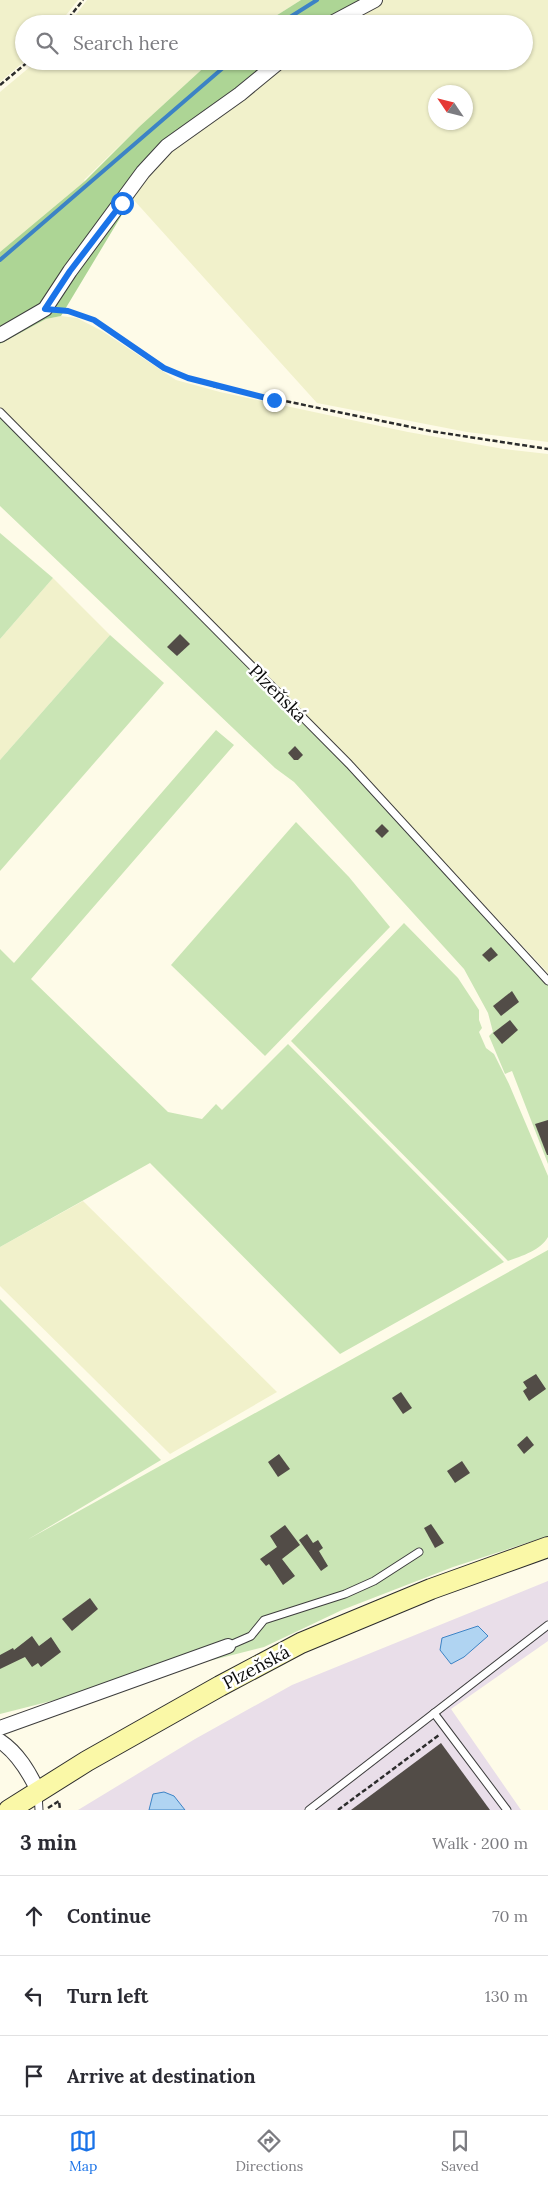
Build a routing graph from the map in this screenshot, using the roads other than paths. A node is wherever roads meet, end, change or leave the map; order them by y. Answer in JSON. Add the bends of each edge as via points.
{"nodes":[{"id":1,"x":375,"y":0,"type":"edge"},
{"id":2,"x":347,"y":15,"type":"edge"},
{"id":3,"x":269,"y":70,"type":"edge"},
{"id":4,"x":0,"y":335,"type":"edge"},
{"id":5,"x":0,"y":412,"type":"edge"},
{"id":6,"x":548,"y":981,"type":"edge"},
{"id":7,"x":548,"y":1547,"type":"edge"},
{"id":8,"x":419,"y":1552,"type":"dead end"},
{"id":9,"x":548,"y":1625,"type":"edge"},
{"id":10,"x":228,"y":1646,"type":"joint"},
{"id":11,"x":434,"y":1713,"type":"junction"},
{"id":12,"x":0,"y":1728,"type":"edge"},
{"id":13,"x":0,"y":1741,"type":"edge"},
{"id":14,"x":40,"y":1804,"type":"edge"},
{"id":15,"x":9,"y":1810,"type":"edge"},
{"id":16,"x":309,"y":1810,"type":"edge"},
{"id":17,"x":507,"y":1810,"type":"edge"}],
"edges":[{"from":1,"to":2,"type":"street"},
{"from":3,"to":4,"type":"street","via":[[166,146],[143,172],[45,309]]},
{"from":5,"to":6,"type":"lane","name":"Plzeňská","via":[[349,764]]},
{"from":7,"to":14,"type":"main road","name":"Plzeňská","via":[[431,1589],[301,1643],[212,1690]]},
{"from":8,"to":10,"type":"lane","name":"Plzeňská","via":[[374,1581],[345,1594],[264,1620],[251,1636]]},
{"from":9,"to":11,"type":"lane"},
{"from":10,"to":12,"type":"street","name":"Plzeňská"},
{"from":11,"to":16,"type":"lane"},
{"from":11,"to":17,"type":"lane"},
{"from":13,"to":14,"type":"street","via":[[18,1756],[31,1775]]},
{"from":14,"to":15,"type":"main road","name":"Plzeňská"}]}
